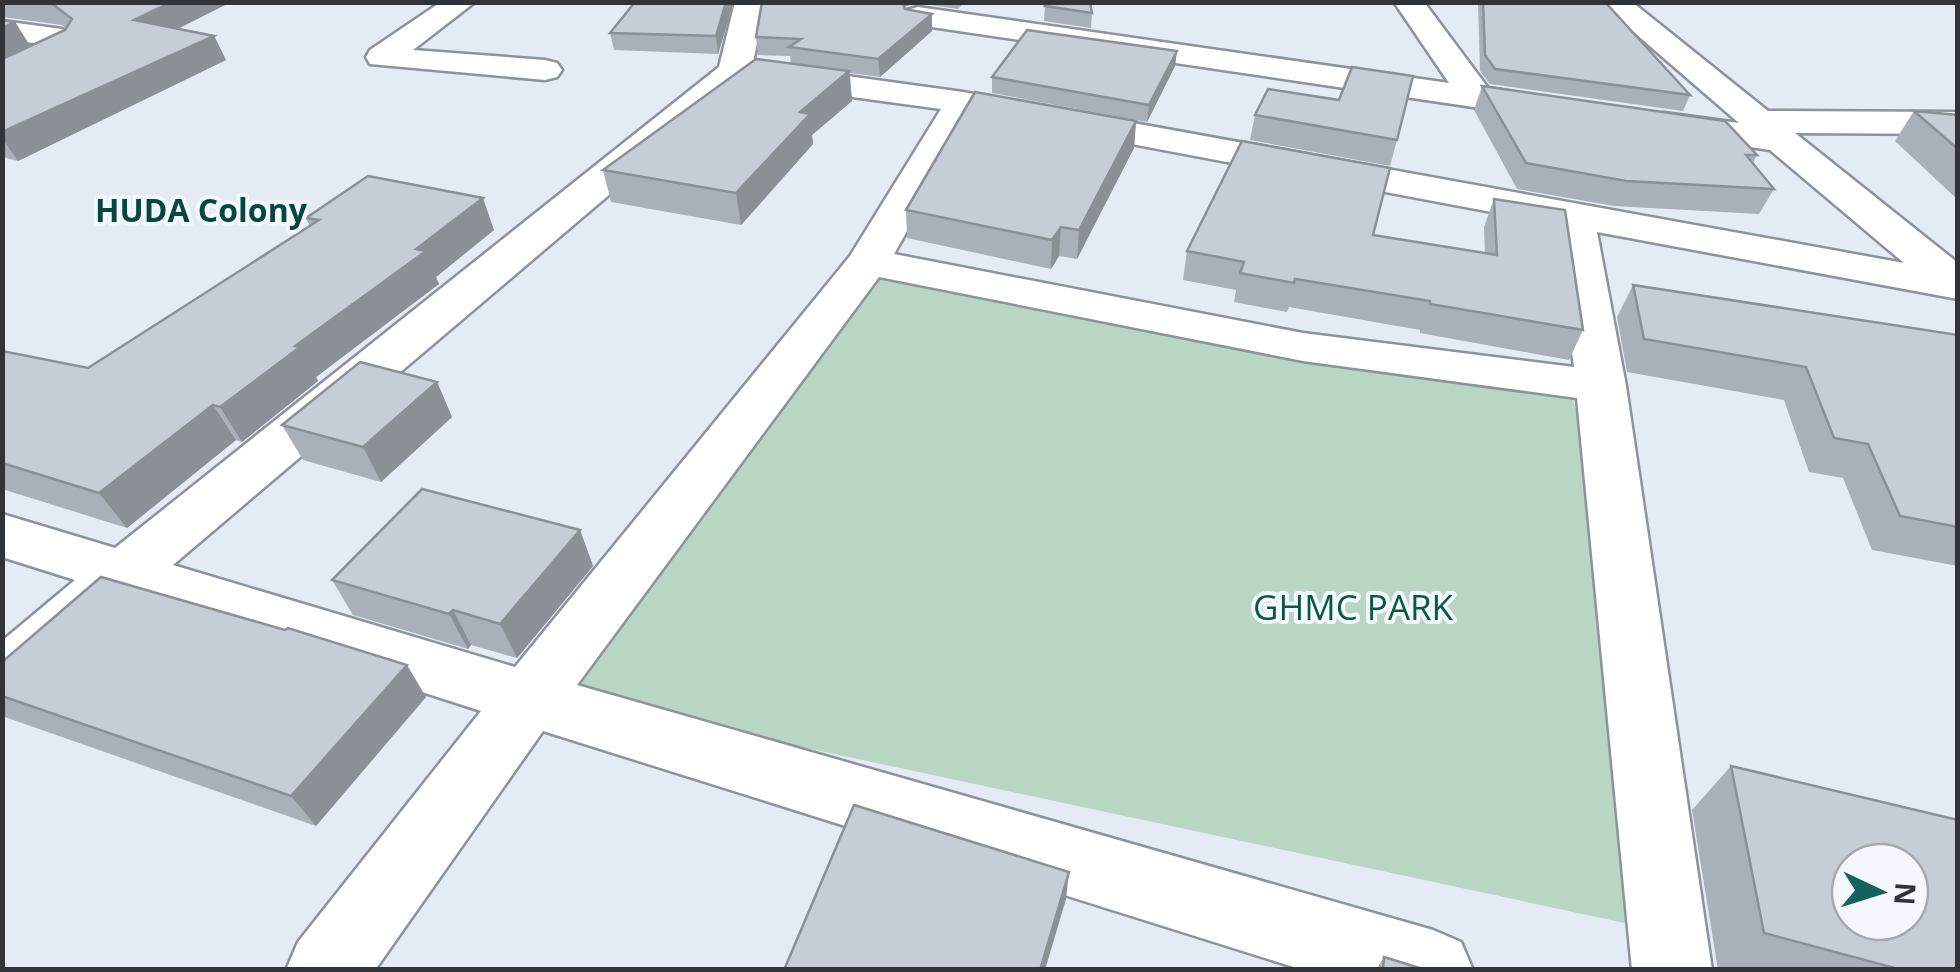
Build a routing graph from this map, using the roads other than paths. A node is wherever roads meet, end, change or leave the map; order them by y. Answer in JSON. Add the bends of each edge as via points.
{"nodes":[{"id":1,"x":38,"y":2,"type":"edge"},
{"id":2,"x":460,"y":2,"type":"edge"},
{"id":3,"x":750,"y":2,"type":"edge"},
{"id":4,"x":1408,"y":2,"type":"edge"},
{"id":5,"x":1613,"y":2,"type":"edge"},
{"id":6,"x":2,"y":17,"type":"edge"},
{"id":7,"x":2,"y":30,"type":"edge"},
{"id":8,"x":918,"y":46,"type":"edge"},
{"id":9,"x":545,"y":70,"type":"dead end"},
{"id":10,"x":735,"y":70,"type":"junction"},
{"id":11,"x":2,"y":79,"type":"edge"},
{"id":12,"x":1477,"y":97,"type":"junction"},
{"id":13,"x":963,"y":102,"type":"junction"},
{"id":14,"x":1590,"y":113,"type":"edge"},
{"id":15,"x":1628,"y":118,"type":"edge"},
{"id":16,"x":1958,"y":123,"type":"edge"},
{"id":17,"x":1769,"y":131,"type":"junction"},
{"id":18,"x":1574,"y":215,"type":"junction"},
{"id":19,"x":868,"y":262,"type":"junction"},
{"id":20,"x":1958,"y":285,"type":"edge"},
{"id":21,"x":1601,"y":386,"type":"junction"},
{"id":22,"x":2,"y":535,"type":"edge"},
{"id":23,"x":126,"y":572,"type":"junction"},
{"id":24,"x":2,"y":680,"type":"edge"},
{"id":25,"x":529,"y":699,"type":"junction"},
{"id":26,"x":326,"y":970,"type":"edge"},
{"id":27,"x":1433,"y":970,"type":"edge"},
{"id":28,"x":1672,"y":970,"type":"edge"}],
"edges":[{"from":1,"to":6,"type":"street"},
{"from":2,"to":9,"type":"street","via":[[382,57]]},
{"from":3,"to":10,"type":"street"},
{"from":4,"to":12,"type":"street"},
{"from":5,"to":17,"type":"street"},
{"from":7,"to":11,"type":"street","via":[[66,44]]},
{"from":8,"to":10,"type":"street"},
{"from":8,"to":12,"type":"street","via":[[1128,32]]},
{"from":8,"to":13,"type":"street"},
{"from":10,"to":23,"type":"street"},
{"from":12,"to":14,"type":"street"},
{"from":13,"to":18,"type":"street"},
{"from":13,"to":19,"type":"street"},
{"from":15,"to":17,"type":"street"},
{"from":16,"to":17,"type":"street"},
{"from":17,"to":20,"type":"street"},
{"from":18,"to":20,"type":"street"},
{"from":18,"to":21,"type":"street"},
{"from":19,"to":21,"type":"street","via":[[1303,346]]},
{"from":19,"to":25,"type":"street"},
{"from":21,"to":28,"type":"street"},
{"from":22,"to":23,"type":"street"},
{"from":23,"to":24,"type":"street"},
{"from":23,"to":25,"type":"street"},
{"from":25,"to":26,"type":"street"},
{"from":25,"to":27,"type":"street"}]}
